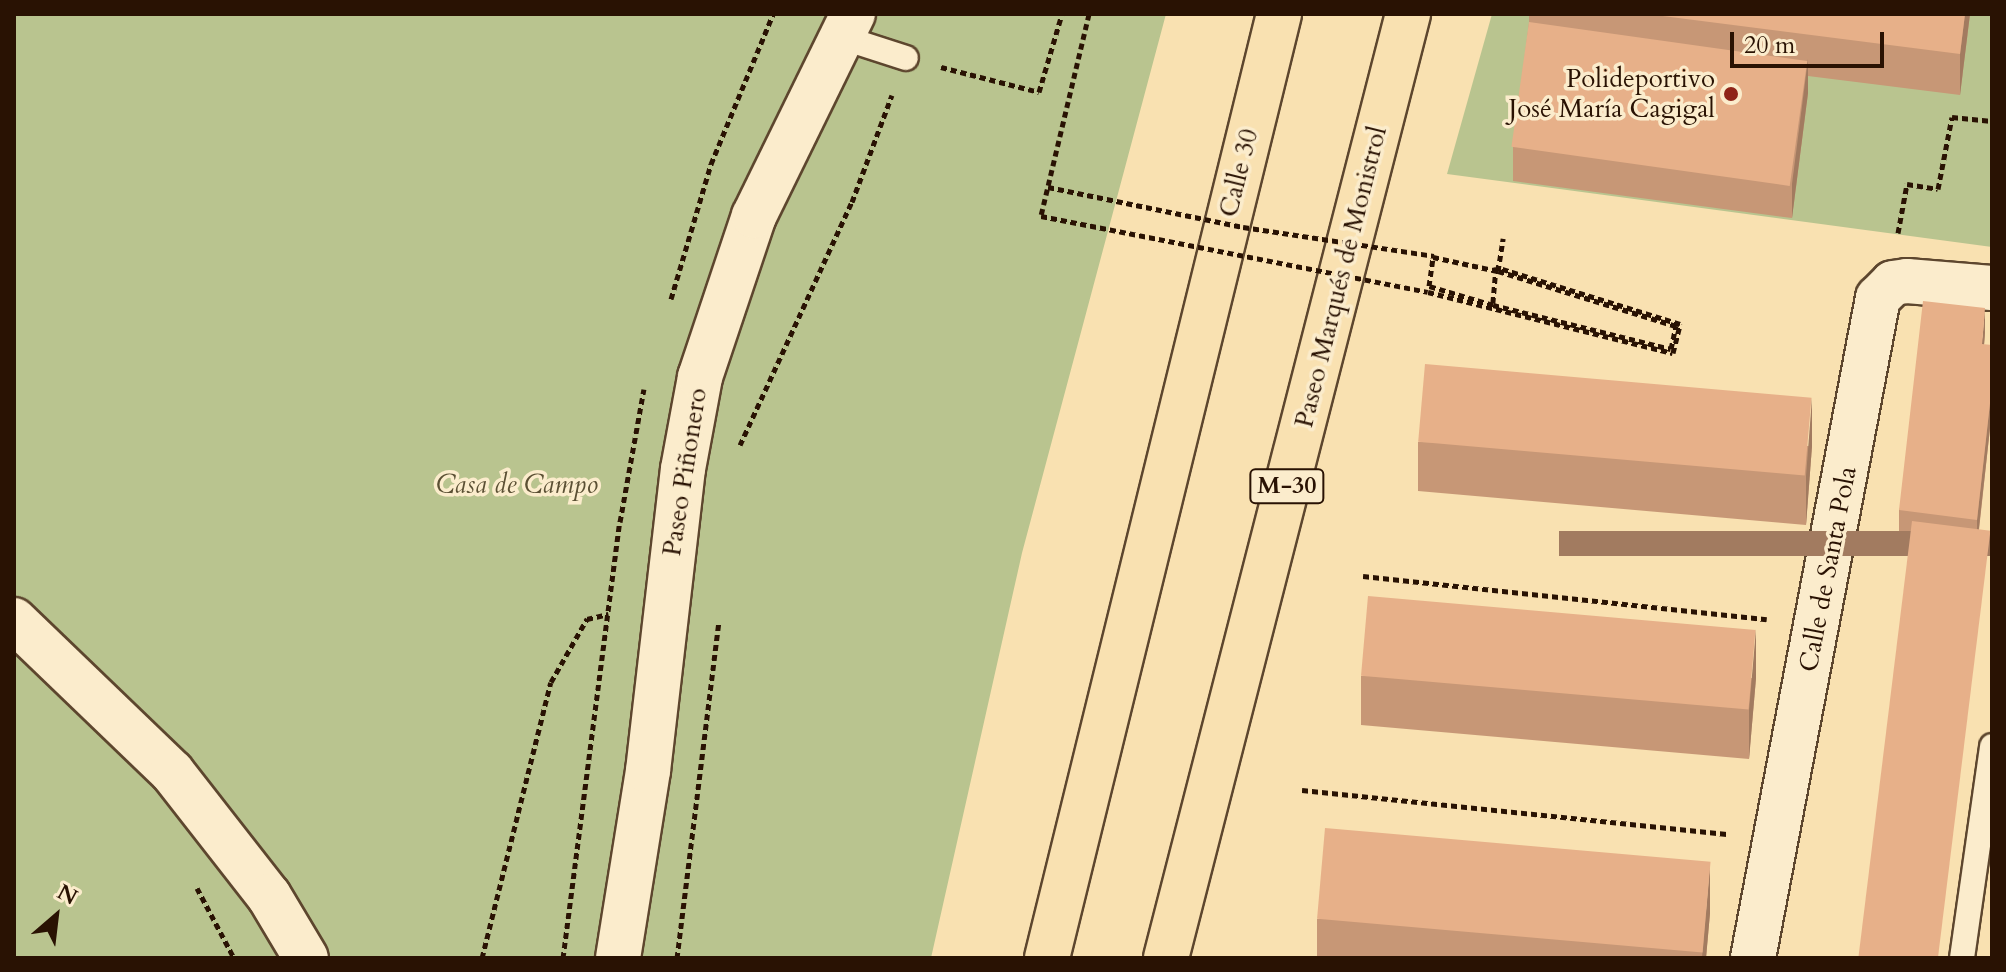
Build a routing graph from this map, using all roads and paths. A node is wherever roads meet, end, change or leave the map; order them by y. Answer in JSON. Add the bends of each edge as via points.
{"nodes":[{"id":1,"x":1062,"y":14,"type":"edge"},
{"id":2,"x":1089,"y":14,"type":"edge"},
{"id":3,"x":1249,"y":14,"type":"edge"},
{"id":4,"x":1279,"y":14,"type":"edge"},
{"id":5,"x":1408,"y":14,"type":"edge"},
{"id":6,"x":847,"y":25,"type":"edge"},
{"id":7,"x":906,"y":58,"type":"junction"},
{"id":8,"x":1992,"y":121,"type":"edge"},
{"id":9,"x":1907,"y":184,"type":"dead end"},
{"id":10,"x":1048,"y":187,"type":"junction"},
{"id":11,"x":1503,"y":238,"type":"dead end"},
{"id":12,"x":1497,"y":269,"type":"junction"},
{"id":13,"x":1992,"y":288,"type":"edge"},
{"id":14,"x":1493,"y":305,"type":"junction"},
{"id":15,"x":1200,"y":332,"type":"junction"},
{"id":16,"x":737,"y":453,"type":"dead end"},
{"id":17,"x":1363,"y":576,"type":"dead end"},
{"id":18,"x":720,"y":611,"type":"dead end"},
{"id":19,"x":608,"y":614,"type":"dead end"},
{"id":20,"x":14,"y":620,"type":"edge"},
{"id":21,"x":1818,"y":624,"type":"junction"},
{"id":22,"x":1992,"y":746,"type":"edge"},
{"id":23,"x":1302,"y":790,"type":"dead end"},
{"id":24,"x":1776,"y":839,"type":"junction"},
{"id":25,"x":306,"y":958,"type":"edge"},
{"id":26,"x":482,"y":958,"type":"edge"},
{"id":27,"x":618,"y":958,"type":"edge"},
{"id":28,"x":677,"y":958,"type":"edge"},
{"id":29,"x":1047,"y":958,"type":"edge"},
{"id":30,"x":1166,"y":958,"type":"edge"},
{"id":31,"x":1753,"y":958,"type":"edge"},
{"id":32,"x":1962,"y":958,"type":"edge"}],
"edges":[{"from":1,"to":7,"type":"path","via":[[1039,92]]},
{"from":2,"to":10,"type":"path","bridge":true},
{"from":3,"to":15,"type":"highway"},
{"from":4,"to":15,"type":"highway","name":"Calle 30"},
{"from":5,"to":30,"type":"highway","name":"Paseo Marqués de Monistrol","number":"M-30"},
{"from":6,"to":7,"type":"lane"},
{"from":6,"to":27,"type":"street","name":"Paseo Piñonero","via":[[754,216],[700,377]]},
{"from":7,"to":16,"type":"path","via":[[852,202]]},
{"from":8,"to":9,"type":"path","via":[[1952,117],[1938,189]]},
{"from":10,"to":12,"type":"path","bridge":true,"via":[[1243,227]]},
{"from":10,"to":12,"type":"path","bridge":true,"via":[[1041,216],[1428,292],[1673,353],[1680,324]]},
{"from":11,"to":12,"type":"path"},
{"from":12,"to":14,"type":"path","bridge":true},
{"from":12,"to":14,"type":"path","via":[[1433,257],[1429,286]]},
{"from":12,"to":14,"type":"path","bridge":true,"via":[[1676,326],[1671,349]]},
{"from":13,"to":21,"type":"street","name":"Calle de Santa Pola","via":[[1907,281],[1893,283],[1878,298]]},
{"from":15,"to":29,"type":"highway"},
{"from":17,"to":21,"type":"path"},
{"from":18,"to":28,"type":"path"},
{"from":19,"to":26,"type":"path","via":[[587,619],[551,682]]},
{"from":20,"to":25,"type":"street","via":[[172,772],[269,896]]},
{"from":21,"to":24,"type":"street","name":"Calle de Santa Pola"},
{"from":22,"to":32,"type":"lane"},
{"from":23,"to":24,"type":"path"},
{"from":24,"to":31,"type":"street","name":"Calle de Santa Pola"}]}
